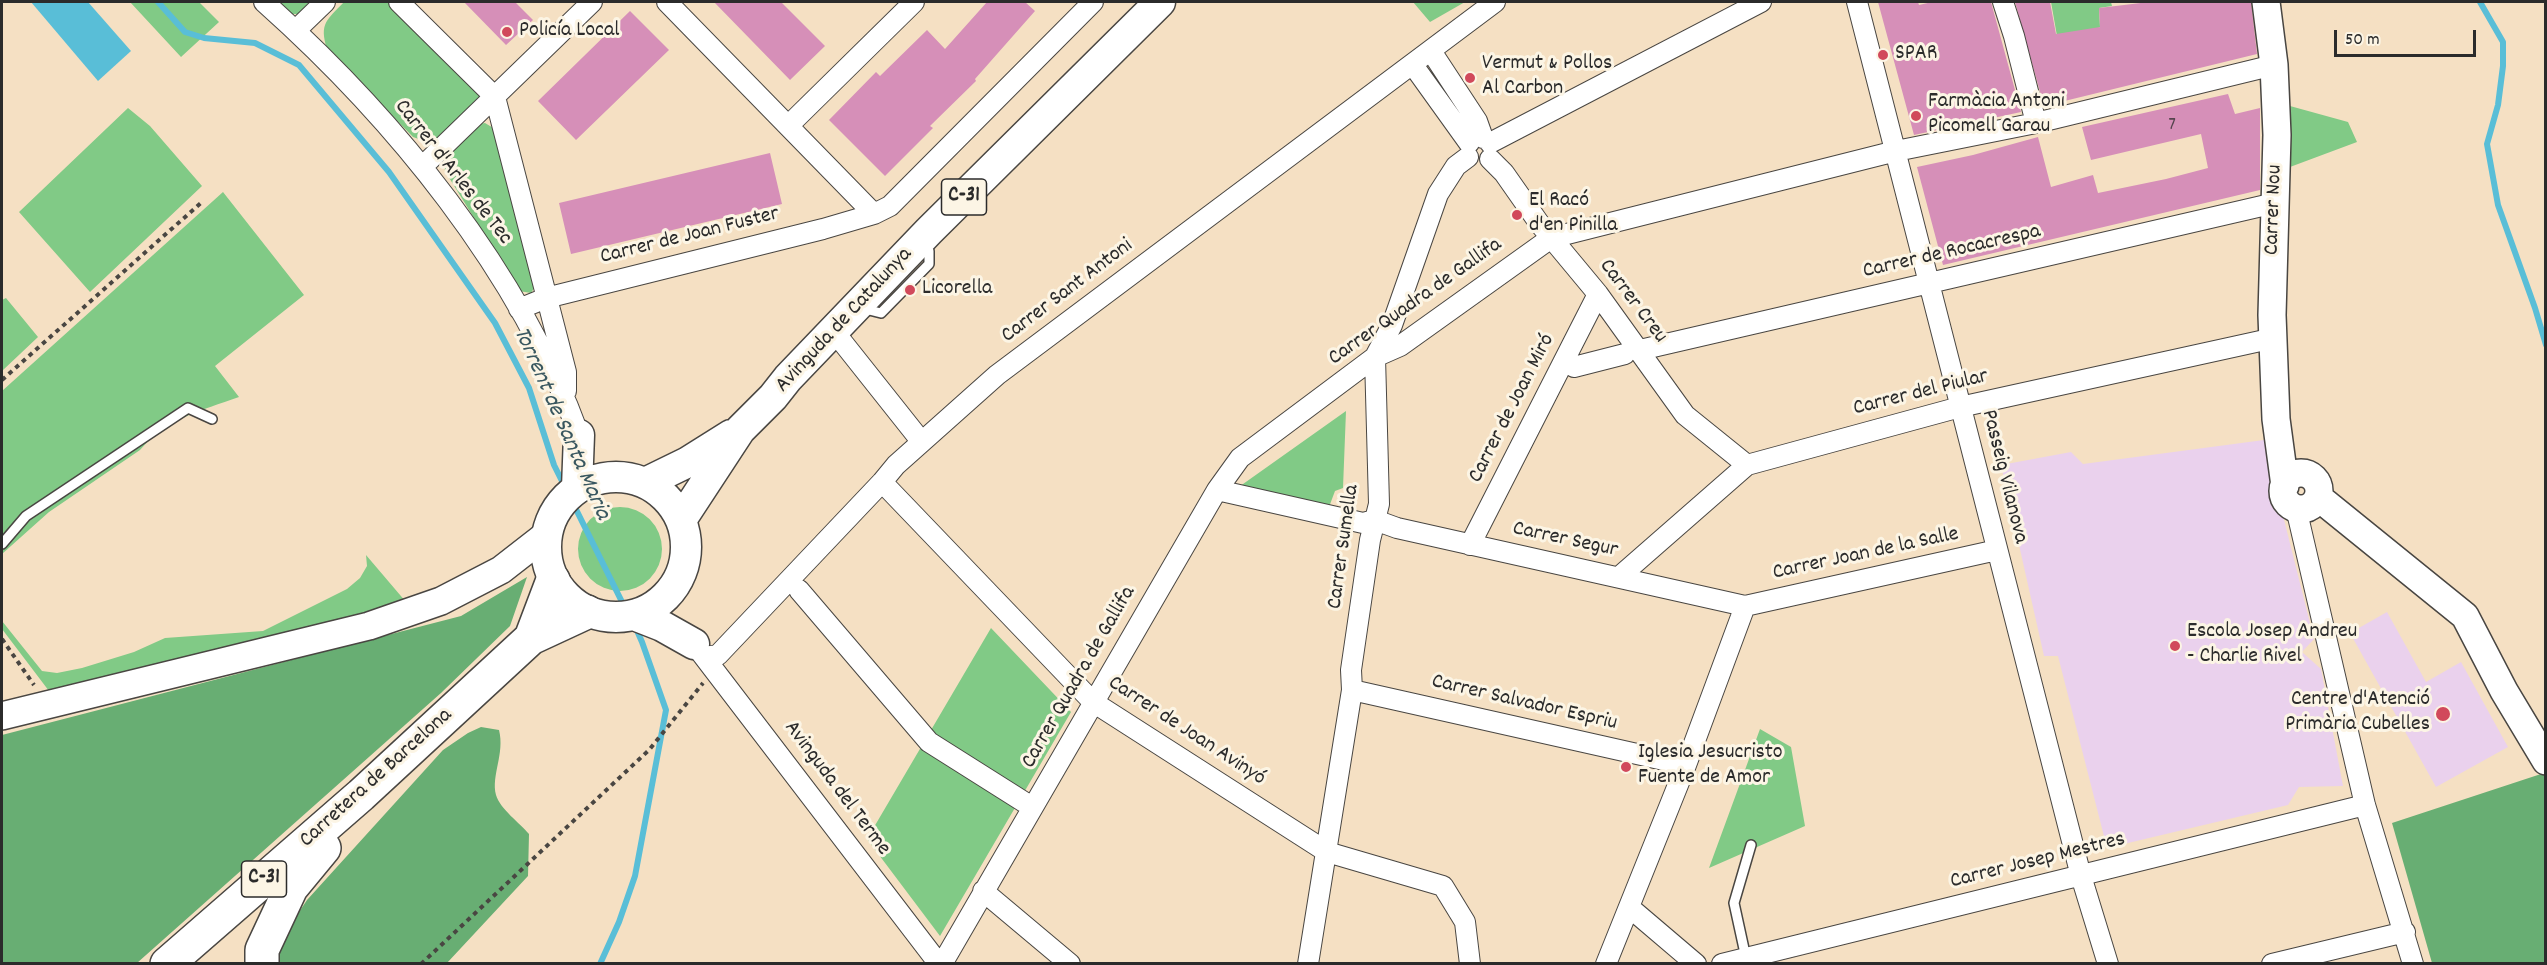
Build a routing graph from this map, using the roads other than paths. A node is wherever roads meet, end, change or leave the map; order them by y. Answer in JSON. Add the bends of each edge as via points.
{"nodes":[{"id":1,"x":264,"y":2,"type":"edge"},
{"id":2,"x":325,"y":2,"type":"edge"},
{"id":3,"x":399,"y":2,"type":"edge"},
{"id":4,"x":592,"y":2,"type":"edge"},
{"id":5,"x":667,"y":2,"type":"edge"},
{"id":6,"x":914,"y":2,"type":"edge"},
{"id":7,"x":1160,"y":2,"type":"edge"},
{"id":8,"x":1178,"y":2,"type":"edge"},
{"id":9,"x":1495,"y":2,"type":"edge"},
{"id":10,"x":1761,"y":2,"type":"edge"},
{"id":11,"x":1857,"y":2,"type":"edge"},
{"id":12,"x":2003,"y":2,"type":"edge"},
{"id":13,"x":2266,"y":2,"type":"edge"},
{"id":14,"x":1082,"y":5,"type":"edge"},
{"id":15,"x":296,"y":30,"type":"junction"},
{"id":16,"x":1431,"y":51,"type":"junction"},
{"id":17,"x":1413,"y":65,"type":"junction"},
{"id":18,"x":2274,"y":65,"type":"junction"},
{"id":19,"x":495,"y":97,"type":"junction"},
{"id":20,"x":2036,"y":123,"type":"junction"},
{"id":21,"x":789,"y":125,"type":"junction"},
{"id":22,"x":1480,"y":148,"type":"junction"},
{"id":23,"x":1896,"y":151,"type":"junction"},
{"id":24,"x":422,"y":167,"type":"junction"},
{"id":25,"x":2275,"y":203,"type":"junction"},
{"id":26,"x":874,"y":214,"type":"junction"},
{"id":27,"x":1551,"y":238,"type":"junction"},
{"id":28,"x":1928,"y":283,"type":"junction"},
{"id":29,"x":1598,"y":294,"type":"junction"},
{"id":30,"x":546,"y":298,"type":"junction"},
{"id":31,"x":519,"y":309,"type":"junction"},
{"id":32,"x":2274,"y":338,"type":"junction"},
{"id":33,"x":840,"y":339,"type":"junction"},
{"id":34,"x":1632,"y":352,"type":"junction"},
{"id":35,"x":1376,"y":357,"type":"junction"},
{"id":36,"x":1574,"y":367,"type":"dead end"},
{"id":37,"x":773,"y":397,"type":"junction"},
{"id":38,"x":566,"y":399,"type":"junction"},
{"id":39,"x":1960,"y":407,"type":"junction"},
{"id":40,"x":212,"y":419,"type":"dead end"},
{"id":41,"x":740,"y":430,"type":"junction"},
{"id":42,"x":579,"y":435,"type":"junction"},
{"id":43,"x":921,"y":441,"type":"junction"},
{"id":44,"x":1747,"y":465,"type":"junction"},
{"id":45,"x":610,"y":477,"type":"junction"},
{"id":46,"x":882,"y":482,"type":"junction"},
{"id":47,"x":645,"y":483,"type":"junction"},
{"id":48,"x":1217,"y":490,"type":"junction"},
{"id":49,"x":2302,"y":491,"type":"junction"},
{"id":50,"x":570,"y":495,"type":"junction"},
{"id":51,"x":681,"y":520,"type":"junction"},
{"id":52,"x":1376,"y":520,"type":"junction"},
{"id":53,"x":546,"y":535,"type":"junction"},
{"id":54,"x":2,"y":543,"type":"edge"},
{"id":55,"x":1470,"y":545,"type":"junction"},
{"id":56,"x":1997,"y":550,"type":"junction"},
{"id":57,"x":1618,"y":577,"type":"junction"},
{"id":58,"x":553,"y":580,"type":"junction"},
{"id":59,"x":676,"y":584,"type":"junction"},
{"id":60,"x":799,"y":590,"type":"dead end"},
{"id":61,"x":1745,"y":606,"type":"junction"},
{"id":62,"x":587,"y":612,"type":"junction"},
{"id":63,"x":630,"y":616,"type":"junction"},
{"id":64,"x":531,"y":638,"type":"junction"},
{"id":65,"x":705,"y":657,"type":"junction"},
{"id":66,"x":1352,"y":690,"type":"junction"},
{"id":67,"x":1093,"y":702,"type":"junction"},
{"id":68,"x":2,"y":716,"type":"edge"},
{"id":69,"x":2546,"y":761,"type":"edge"},
{"id":70,"x":1686,"y":765,"type":"junction"},
{"id":71,"x":361,"y":795,"type":"junction"},
{"id":72,"x":1024,"y":802,"type":"dead end"},
{"id":73,"x":2365,"y":805,"type":"junction"},
{"id":74,"x":1751,"y":845,"type":"dead end"},
{"id":75,"x":1327,"y":852,"type":"junction"},
{"id":76,"x":2081,"y":876,"type":"junction"},
{"id":77,"x":983,"y":891,"type":"junction"},
{"id":78,"x":1629,"y":907,"type":"junction"},
{"id":79,"x":2405,"y":932,"type":"junction"},
{"id":80,"x":1746,"y":958,"type":"junction"},
{"id":81,"x":167,"y":963,"type":"edge"},
{"id":82,"x":262,"y":963,"type":"edge"},
{"id":83,"x":940,"y":963,"type":"edge"},
{"id":84,"x":1070,"y":963,"type":"edge"},
{"id":85,"x":1308,"y":963,"type":"edge"},
{"id":86,"x":1472,"y":963,"type":"edge"},
{"id":87,"x":1606,"y":963,"type":"edge"},
{"id":88,"x":1696,"y":963,"type":"edge"},
{"id":89,"x":1722,"y":963,"type":"edge"},
{"id":90,"x":2108,"y":963,"type":"edge"},
{"id":91,"x":2272,"y":963,"type":"edge"},
{"id":92,"x":2413,"y":963,"type":"edge"}],
"edges":[{"from":1,"to":15,"type":"street","name":"Carrer d'Arles de Tec"},
{"from":2,"to":15,"type":"street"},
{"from":3,"to":19,"type":"street"},
{"from":4,"to":19,"type":"street"},
{"from":5,"to":21,"type":"street"},
{"from":6,"to":21,"type":"street"},
{"from":7,"to":37,"type":"main road","name":"Avinguda de Catalunya","number":"C-31","via":[[897,263]]},
{"from":8,"to":33,"type":"main road","name":"Avinguda de Catalunya","number":"C-31"},
{"from":9,"to":16,"type":"street","name":"Carrer Sant Antoni"},
{"from":10,"to":22,"type":"street","name":"Carrer Sumella"},
{"from":11,"to":23,"type":"street","name":"Passeig Vilanova"},
{"from":12,"to":20,"type":"street"},
{"from":13,"to":18,"type":"street","name":"Carrer Nou"},
{"from":14,"to":26,"type":"street","via":[[897,199]]},
{"from":15,"to":24,"type":"street","name":"Carrer d'Arles de Tec","via":[[361,96]]},
{"from":16,"to":17,"type":"street","name":"Carrer Sant Antoni"},
{"from":16,"to":22,"type":"street","name":"Carrer Creu","via":[[1477,121]]},
{"from":17,"to":22,"type":"street","name":"Carrer Creu"},
{"from":17,"to":43,"type":"street","name":"Carrer Sant Antoni","via":[[997,375]]},
{"from":18,"to":20,"type":"street","name":"Carrer Quadra de Gallifa"},
{"from":18,"to":25,"type":"street","name":"Carrer Nou"},
{"from":19,"to":24,"type":"street"},
{"from":19,"to":30,"type":"street","name":"Carrer d'Arles de Tec"},
{"from":20,"to":23,"type":"street","name":"Carrer Quadra de Gallifa"},
{"from":21,"to":26,"type":"street"},
{"from":22,"to":27,"type":"street","name":"Carrer Creu","via":[[1504,173]]},
{"from":22,"to":35,"type":"street","name":"Carrer Sumella","via":[[1456,166],[1438,194],[1392,325]]},
{"from":23,"to":27,"type":"street","name":"Carrer Quadra de Gallifa"},
{"from":23,"to":28,"type":"street","name":"Passeig Vilanova"},
{"from":24,"to":31,"type":"street","name":"Carrer d'Arles de Tec","via":[[465,222]]},
{"from":25,"to":28,"type":"street","name":"Carrer de Rocacrespa"},
{"from":25,"to":32,"type":"street","name":"Carrer Nou"},
{"from":26,"to":30,"type":"street","name":"Carrer de Joan Fuster"},
{"from":27,"to":29,"type":"street","name":"Carrer Creu"},
{"from":27,"to":35,"type":"street","name":"Carrer Quadra de Gallifa","via":[[1400,346]]},
{"from":28,"to":34,"type":"street","name":"Carrer de Rocacrespa"},
{"from":28,"to":39,"type":"street","name":"Passeig Vilanova"},
{"from":29,"to":34,"type":"street","name":"Carrer Creu"},
{"from":29,"to":55,"type":"street","name":"Carrer de Joan Miró"},
{"from":30,"to":31,"type":"street","name":"Carrer de Joan Fuster"},
{"from":30,"to":38,"type":"street","name":"Carrer d'Arles de Tec","via":[[566,372]]},
{"from":31,"to":38,"type":"street","name":"Carrer d'Arles de Tec"},
{"from":32,"to":39,"type":"street","name":"Carrer del Piular"},
{"from":32,"to":49,"type":"street","name":"Carrer Nou","via":[[2276,419]]},
{"from":33,"to":37,"type":"main road","name":"Avinguda de Catalunya","number":"C-31"},
{"from":33,"to":43,"type":"street"},
{"from":34,"to":36,"type":"street","name":"Carrer de Rocacrespa"},
{"from":34,"to":44,"type":"street","name":"Carrer Creu","via":[[1685,415]]},
{"from":35,"to":48,"type":"street","name":"Carrer Quadra de Gallifa","via":[[1240,458]]},
{"from":35,"to":52,"type":"street","name":"Carrer Sumella"},
{"from":37,"to":41,"type":"main road","number":"C-31"},
{"from":38,"to":42,"type":"street","name":"Carrer d'Arles de Tec"},
{"from":39,"to":44,"type":"street","name":"Carrer del Piular"},
{"from":39,"to":56,"type":"street","name":"Passeig Vilanova"},
{"from":40,"to":54,"type":"lane","via":[[188,408],[26,516]]},
{"from":41,"to":47,"type":"main road","number":"C-31"},
{"from":41,"to":51,"type":"main road","number":"C-31"},
{"from":42,"to":45,"type":"main road"},
{"from":42,"to":50,"type":"main road"},
{"from":43,"to":46,"type":"street","name":"Carrer Sant Antoni"},
{"from":44,"to":57,"type":"street","name":"Carrer del Piular"},
{"from":45,"to":47,"type":"main road"},
{"from":45,"to":50,"type":"main road","via":[[594,480]]},
{"from":46,"to":65,"type":"street","name":"Carrer Sant Antoni","via":[[718,655]]},
{"from":46,"to":67,"type":"street","name":"Carrer de Joan Avinyó"},
{"from":47,"to":51,"type":"main road","via":[[660,492]]},
{"from":48,"to":52,"type":"street","name":"Carrer Segur","via":[[1363,523]]},
{"from":48,"to":67,"type":"street","name":"Carrer Quadra de Gallifa"},
{"from":49,"to":69,"type":"street","via":[[2465,616]]},
{"from":49,"to":73,"type":"street"},
{"from":50,"to":53,"type":"main road","via":[[552,517]]},
{"from":51,"to":59,"type":"main road","via":[[687,541],[685,563]]},
{"from":52,"to":55,"type":"street","name":"Carrer Segur"},
{"from":52,"to":66,"type":"street","name":"Carrer Sumella","via":[[1351,670]]},
{"from":53,"to":58,"type":"main road","via":[[546,559]]},
{"from":53,"to":68,"type":"street","via":[[501,570],[441,601],[369,626]]},
{"from":55,"to":57,"type":"street","name":"Carrer Segur"},
{"from":56,"to":61,"type":"street","name":"Carrer Joan de la Salle"},
{"from":56,"to":76,"type":"street","name":"Passeig Vilanova"},
{"from":57,"to":61,"type":"street","name":"Carrer Segur"},
{"from":58,"to":62,"type":"main road","via":[[567,599]]},
{"from":58,"to":64,"type":"highway","number":"C-31"},
{"from":59,"to":63,"type":"main road","via":[[662,601]]},
{"from":59,"to":65,"type":"main road","via":[[681,613]]},
{"from":60,"to":72,"type":"street","via":[[929,742]]},
{"from":61,"to":70,"type":"street"},
{"from":62,"to":63,"type":"main road","via":[[606,618]]},
{"from":62,"to":64,"type":"highway","number":"C-31"},
{"from":63,"to":65,"type":"main road","via":[[662,626]]},
{"from":64,"to":71,"type":"highway","name":"Carretera de Barcelona","number":"C-31"},
{"from":65,"to":83,"type":"street","name":"Avinguda del Terme"},
{"from":66,"to":70,"type":"street","name":"Carrer Salvador Espriu"},
{"from":66,"to":75,"type":"street","name":"Carrer Sumella"},
{"from":67,"to":75,"type":"street","name":"Carrer de Joan Avinyó"},
{"from":67,"to":77,"type":"street","name":"Carrer Quadra de Gallifa"},
{"from":70,"to":78,"type":"street"},
{"from":71,"to":81,"type":"highway","name":"Carretera de Barcelona","number":"C-31"},
{"from":71,"to":82,"type":"highway","via":[[340,829],[291,888],[262,950]]},
{"from":73,"to":76,"type":"street","name":"Carrer Josep Mestres"},
{"from":73,"to":79,"type":"street"},
{"from":74,"to":80,"type":"lane","via":[[1734,903]]},
{"from":75,"to":85,"type":"street","name":"Carrer Sumella"},
{"from":75,"to":86,"type":"street","name":"Carrer de Joan Avinyó","via":[[1443,886],[1465,922]]},
{"from":76,"to":80,"type":"street","name":"Carrer Josep Mestres"},
{"from":76,"to":90,"type":"street","name":"Passeig Vilanova"},
{"from":77,"to":83,"type":"street","name":"Carrer Quadra de Gallifa"},
{"from":77,"to":84,"type":"street"},
{"from":78,"to":87,"type":"street"},
{"from":78,"to":88,"type":"street"},
{"from":79,"to":91,"type":"street"},
{"from":79,"to":92,"type":"street"},
{"from":80,"to":89,"type":"street","name":"Carrer Josep Mestres"}]}
